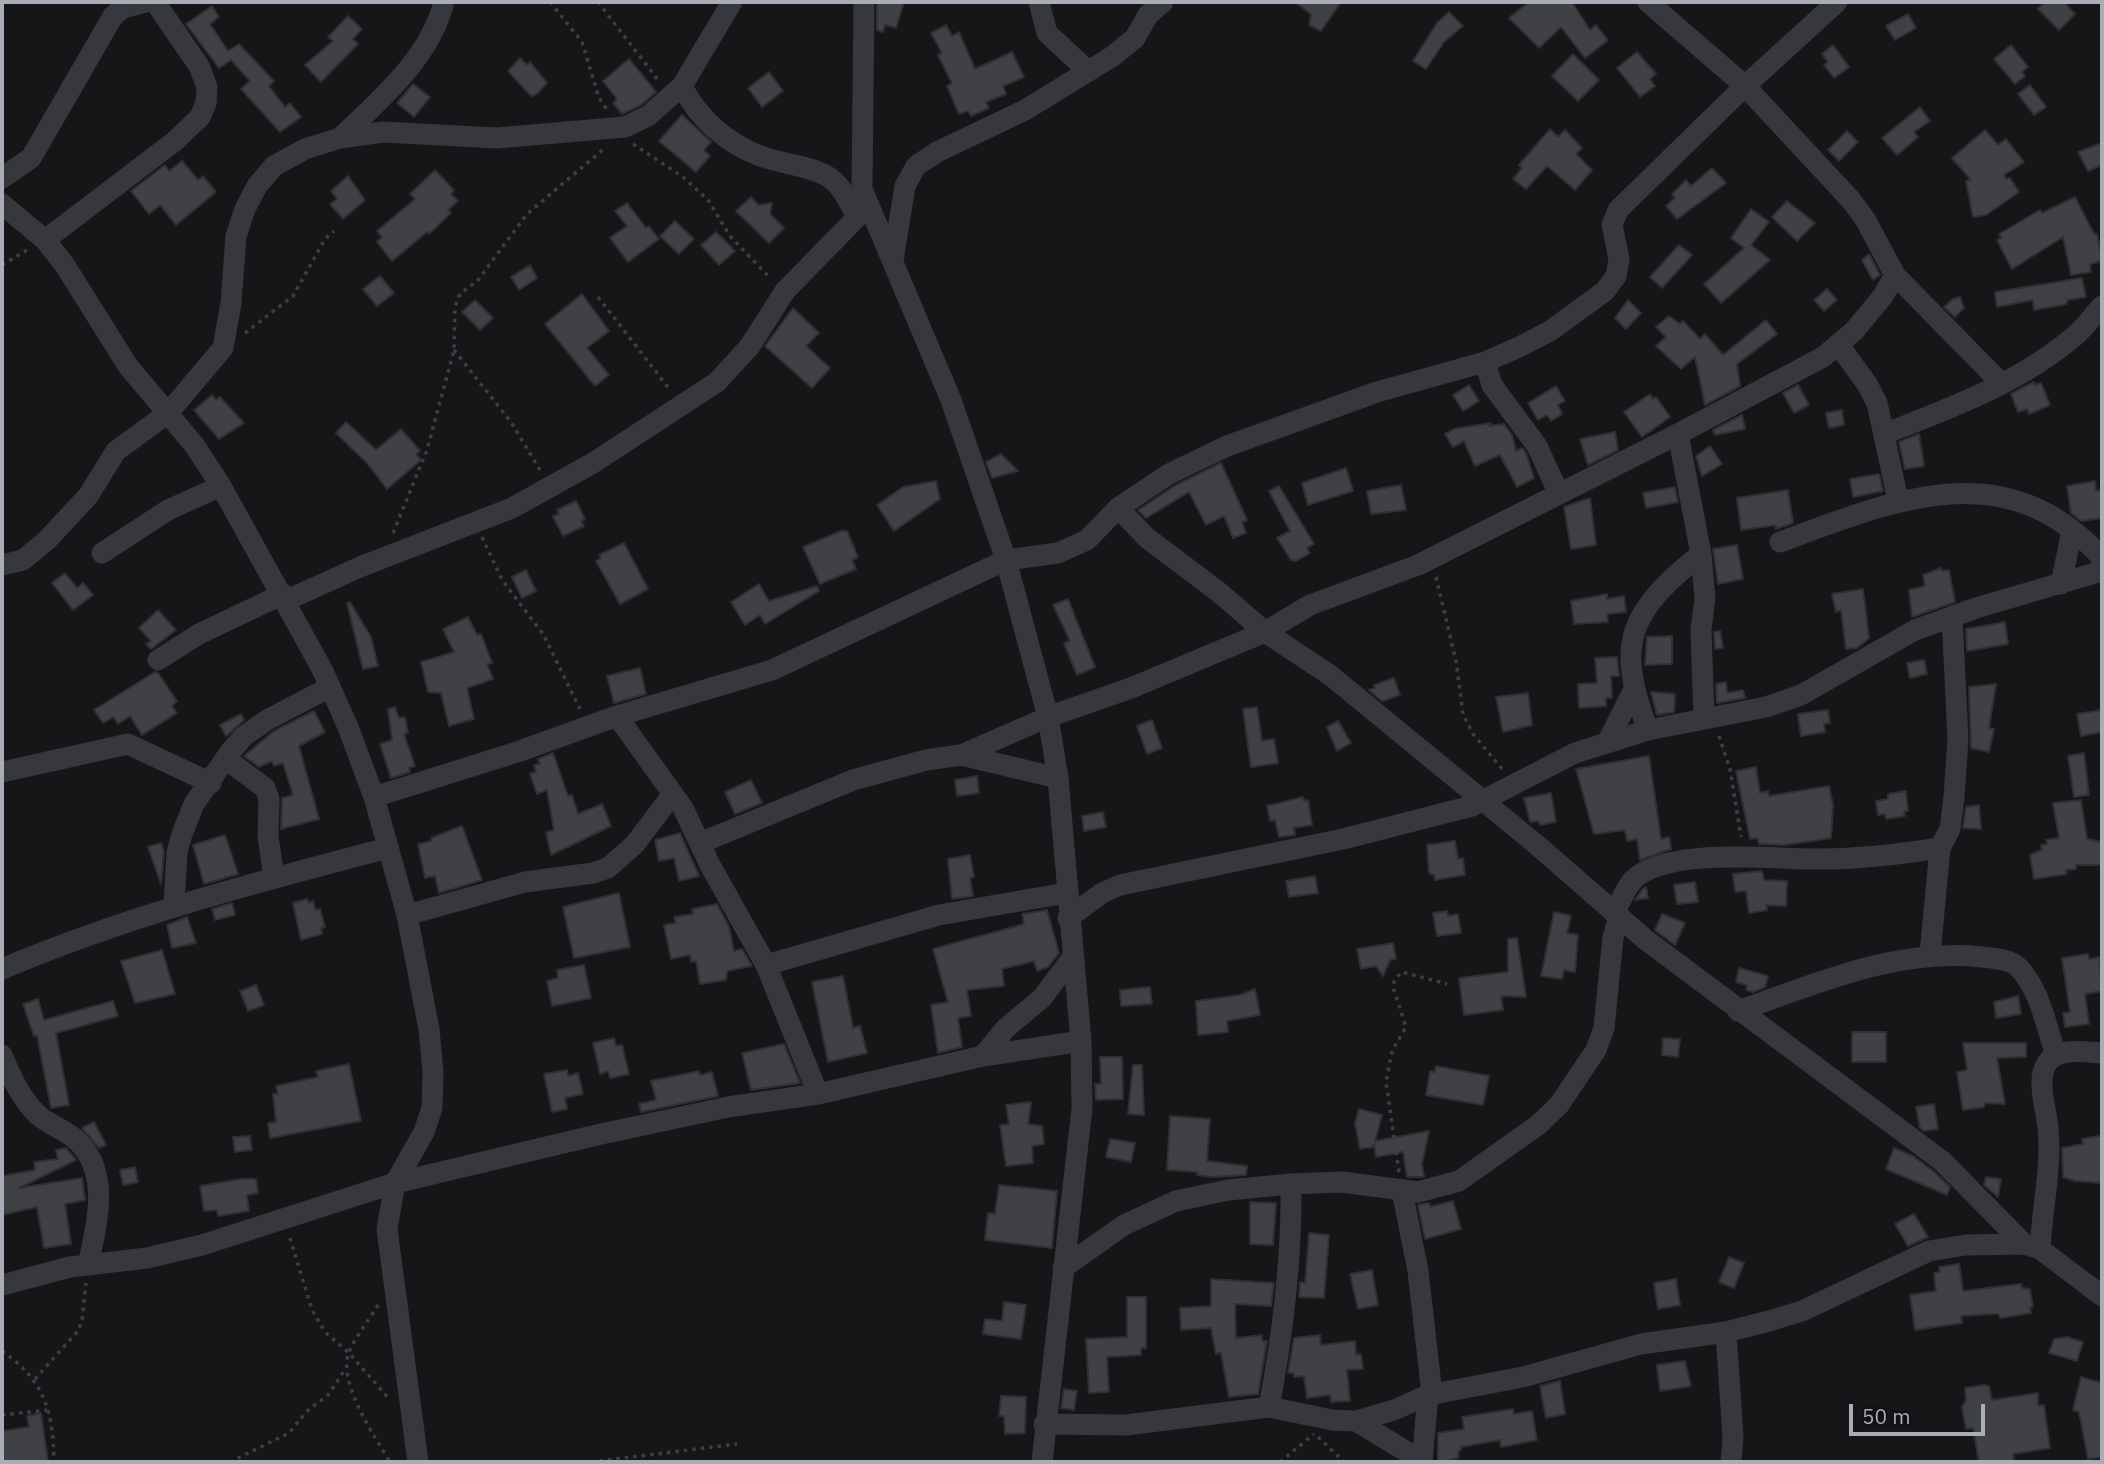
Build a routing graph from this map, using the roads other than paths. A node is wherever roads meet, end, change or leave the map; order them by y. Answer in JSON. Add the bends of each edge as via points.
{"nodes":[{"id":1,"x":145,"y":2,"type":"edge"},
{"id":2,"x":155,"y":2,"type":"edge"},
{"id":3,"x":444,"y":2,"type":"edge"},
{"id":4,"x":732,"y":2,"type":"edge"},
{"id":5,"x":864,"y":2,"type":"edge"},
{"id":6,"x":1038,"y":2,"type":"edge"},
{"id":7,"x":1163,"y":2,"type":"edge"},
{"id":8,"x":1648,"y":2,"type":"edge"},
{"id":9,"x":1837,"y":2,"type":"edge"},
{"id":10,"x":1087,"y":71,"type":"junction"},
{"id":11,"x":1745,"y":86,"type":"junction"},
{"id":12,"x":676,"y":91,"type":"junction"},
{"id":13,"x":340,"y":138,"type":"junction"},
{"id":14,"x":2,"y":178,"type":"edge"},
{"id":15,"x":2,"y":204,"type":"edge"},
{"id":16,"x":863,"y":210,"type":"junction"},
{"id":17,"x":45,"y":240,"type":"junction"},
{"id":18,"x":893,"y":262,"type":"junction"},
{"id":19,"x":1895,"y":275,"type":"junction"},
{"id":20,"x":2102,"y":306,"type":"edge"},
{"id":21,"x":1838,"y":344,"type":"junction"},
{"id":22,"x":1485,"y":362,"type":"junction"},
{"id":23,"x":2001,"y":383,"type":"junction"},
{"id":24,"x":168,"y":413,"type":"junction"},
{"id":25,"x":1678,"y":434,"type":"junction"},
{"id":26,"x":1884,"y":434,"type":"junction"},
{"id":27,"x":221,"y":486,"type":"junction"},
{"id":28,"x":1559,"y":494,"type":"junction"},
{"id":29,"x":1898,"y":500,"type":"junction"},
{"id":30,"x":1118,"y":508,"type":"junction"},
{"id":31,"x":2072,"y":531,"type":"junction"},
{"id":32,"x":1780,"y":542,"type":"dead end"},
{"id":33,"x":102,"y":554,"type":"dead end"},
{"id":34,"x":1701,"y":554,"type":"junction"},
{"id":35,"x":2102,"y":558,"type":"edge"},
{"id":36,"x":1006,"y":560,"type":"junction"},
{"id":37,"x":5,"y":567,"type":"edge"},
{"id":38,"x":2102,"y":571,"type":"edge"},
{"id":39,"x":2061,"y":584,"type":"junction"},
{"id":40,"x":285,"y":597,"type":"junction"},
{"id":41,"x":1952,"y":616,"type":"junction"},
{"id":42,"x":1265,"y":632,"type":"junction"},
{"id":43,"x":158,"y":660,"type":"dead end"},
{"id":44,"x":330,"y":687,"type":"junction"},
{"id":45,"x":1633,"y":691,"type":"junction"},
{"id":46,"x":617,"y":716,"type":"junction"},
{"id":47,"x":1707,"y":716,"type":"junction"},
{"id":48,"x":1048,"y":717,"type":"junction"},
{"id":49,"x":1648,"y":730,"type":"junction"},
{"id":50,"x":1608,"y":741,"type":"junction"},
{"id":51,"x":961,"y":755,"type":"junction"},
{"id":52,"x":226,"y":759,"type":"junction"},
{"id":53,"x":2,"y":772,"type":"edge"},
{"id":54,"x":1058,"y":778,"type":"junction"},
{"id":55,"x":211,"y":783,"type":"junction"},
{"id":56,"x":672,"y":795,"type":"junction"},
{"id":57,"x":374,"y":797,"type":"junction"},
{"id":58,"x":1485,"y":802,"type":"junction"},
{"id":59,"x":700,"y":843,"type":"junction"},
{"id":60,"x":388,"y":848,"type":"junction"},
{"id":61,"x":1940,"y":848,"type":"junction"},
{"id":62,"x":275,"y":877,"type":"junction"},
{"id":63,"x":1065,"y":883,"type":"junction"},
{"id":64,"x":1102,"y":893,"type":"junction"},
{"id":65,"x":174,"y":904,"type":"junction"},
{"id":66,"x":407,"y":915,"type":"junction"},
{"id":67,"x":1616,"y":915,"type":"junction"},
{"id":68,"x":1068,"y":918,"type":"junction"},
{"id":69,"x":1646,"y":940,"type":"junction"},
{"id":70,"x":1611,"y":950,"type":"junction"},
{"id":71,"x":1930,"y":954,"type":"junction"},
{"id":72,"x":1072,"y":958,"type":"junction"},
{"id":73,"x":766,"y":965,"type":"junction"},
{"id":74,"x":2,"y":969,"type":"edge"},
{"id":75,"x":1738,"y":1011,"type":"junction"},
{"id":76,"x":1081,"y":1041,"type":"junction"},
{"id":77,"x":2102,"y":1053,"type":"edge"},
{"id":78,"x":2,"y":1055,"type":"edge"},
{"id":79,"x":2056,"y":1055,"type":"junction"},
{"id":80,"x":983,"y":1056,"type":"junction"},
{"id":81,"x":818,"y":1094,"type":"junction"},
{"id":82,"x":395,"y":1183,"type":"junction"},
{"id":83,"x":1291,"y":1184,"type":"junction"},
{"id":84,"x":1402,"y":1191,"type":"junction"},
{"id":85,"x":2032,"y":1247,"type":"junction"},
{"id":86,"x":88,"y":1265,"type":"junction"},
{"id":87,"x":1063,"y":1268,"type":"junction"},
{"id":88,"x":2,"y":1285,"type":"edge"},
{"id":89,"x":2102,"y":1296,"type":"edge"},
{"id":90,"x":1726,"y":1332,"type":"junction"},
{"id":91,"x":1430,"y":1394,"type":"junction"},
{"id":92,"x":1269,"y":1407,"type":"junction"},
{"id":93,"x":1356,"y":1421,"type":"junction"},
{"id":94,"x":1044,"y":1424,"type":"junction"},
{"id":95,"x":1422,"y":1461,"type":"edge"},
{"id":96,"x":418,"y":1462,"type":"edge"},
{"id":97,"x":1042,"y":1462,"type":"edge"},
{"id":98,"x":1731,"y":1462,"type":"edge"}],
"edges":[{"from":1,"to":14,"type":"street","via":[[113,16],[31,158]]},
{"from":2,"to":17,"type":"street","via":[[200,66],[207,87],[200,117]]},
{"from":3,"to":13,"type":"street","via":[[411,66]]},
{"from":4,"to":12,"type":"street"},
{"from":5,"to":16,"type":"street"},
{"from":6,"to":10,"type":"street","via":[[1047,33]]},
{"from":7,"to":10,"type":"street","via":[[1148,15],[1135,38]]},
{"from":8,"to":11,"type":"street"},
{"from":9,"to":11,"type":"street"},
{"from":10,"to":18,"type":"street","via":[[1026,110],[916,166],[905,186]]},
{"from":11,"to":19,"type":"street","via":[[1866,219]]},
{"from":11,"to":22,"type":"street","via":[[1618,210],[1612,225],[1619,259],[1616,276],[1605,291],[1550,331]]},
{"from":12,"to":13,"type":"street","via":[[648,116],[618,131],[497,138],[383,132]]},
{"from":12,"to":16,"type":"street","via":[[732,142],[759,156],[829,177]]},
{"from":13,"to":24,"type":"street","via":[[305,149],[274,166],[257,186],[236,236],[232,303],[223,348]]},
{"from":15,"to":17,"type":"street"},
{"from":16,"to":18,"type":"street"},
{"from":16,"to":40,"type":"street","via":[[785,291],[717,382],[550,487],[476,523]]},
{"from":17,"to":24,"type":"street","via":[[128,366]]},
{"from":18,"to":36,"type":"street","via":[[951,400]]},
{"from":19,"to":21,"type":"street","via":[[1883,296]]},
{"from":19,"to":23,"type":"street"},
{"from":20,"to":23,"type":"street","via":[[2045,359]]},
{"from":21,"to":25,"type":"street","via":[[1823,357]]},
{"from":21,"to":26,"type":"street","via":[[1877,403]]},
{"from":22,"to":28,"type":"street","via":[[1492,385],[1537,446]]},
{"from":22,"to":30,"type":"street","via":[[1377,392],[1227,446],[1169,474]]},
{"from":23,"to":26,"type":"street"},
{"from":24,"to":27,"type":"street"},
{"from":24,"to":37,"type":"street","via":[[116,452],[88,496],[47,540]]},
{"from":25,"to":28,"type":"street"},
{"from":25,"to":34,"type":"street"},
{"from":26,"to":29,"type":"street"},
{"from":27,"to":33,"type":"street","via":[[168,510]]},
{"from":27,"to":40,"type":"street"},
{"from":28,"to":42,"type":"street","via":[[1432,559],[1310,605]]},
{"from":29,"to":31,"type":"street","via":[[1945,494],[2002,497],[2038,510]]},
{"from":29,"to":32,"type":"street"},
{"from":30,"to":36,"type":"street","via":[[1087,540],[1058,553]]},
{"from":30,"to":42,"type":"street","via":[[1147,538]]},
{"from":31,"to":35,"type":"street"},
{"from":31,"to":39,"type":"street"},
{"from":34,"to":45,"type":"street","via":[[1658,592],[1640,615],[1632,635]]},
{"from":34,"to":47,"type":"street"},
{"from":36,"to":46,"type":"street","via":[[772,670]]},
{"from":36,"to":48,"type":"street"},
{"from":38,"to":39,"type":"street"},
{"from":39,"to":41,"type":"street"},
{"from":40,"to":43,"type":"street","via":[[199,634]]},
{"from":40,"to":44,"type":"street"},
{"from":41,"to":47,"type":"street","via":[[1915,630],[1801,695],[1766,707]]},
{"from":41,"to":61,"type":"street","via":[[1958,739],[1950,829]]},
{"from":42,"to":48,"type":"street","via":[[1132,688]]},
{"from":42,"to":58,"type":"street","via":[[1330,674]]},
{"from":44,"to":52,"type":"street","via":[[267,720],[244,736]]},
{"from":44,"to":57,"type":"street"},
{"from":45,"to":49,"type":"street"},
{"from":45,"to":50,"type":"street"},
{"from":46,"to":56,"type":"street"},
{"from":46,"to":57,"type":"street"},
{"from":47,"to":49,"type":"street"},
{"from":48,"to":51,"type":"street"},
{"from":48,"to":54,"type":"street"},
{"from":49,"to":50,"type":"street"},
{"from":50,"to":58,"type":"street","via":[[1575,752]]},
{"from":51,"to":54,"type":"street"},
{"from":51,"to":59,"type":"street","via":[[853,780]]},
{"from":52,"to":55,"type":"street"},
{"from":52,"to":62,"type":"street","via":[[265,788]]},
{"from":53,"to":55,"type":"street","via":[[128,744]]},
{"from":54,"to":63,"type":"street"},
{"from":55,"to":65,"type":"street","via":[[194,804],[182,834]]},
{"from":56,"to":59,"type":"street"},
{"from":56,"to":66,"type":"street","via":[[635,844],[608,868],[525,882]]},
{"from":57,"to":60,"type":"street"},
{"from":58,"to":64,"type":"street"},
{"from":58,"to":67,"type":"street"},
{"from":59,"to":73,"type":"street"},
{"from":60,"to":62,"type":"street"},
{"from":60,"to":66,"type":"street"},
{"from":61,"to":67,"type":"street","via":[[1822,859],[1744,857],[1675,862],[1633,880]]},
{"from":61,"to":71,"type":"street"},
{"from":62,"to":65,"type":"street"},
{"from":63,"to":64,"type":"street"},
{"from":63,"to":68,"type":"street"},
{"from":63,"to":73,"type":"street"},
{"from":64,"to":68,"type":"street"},
{"from":65,"to":74,"type":"street","via":[[79,936]]},
{"from":66,"to":82,"type":"street","via":[[429,1029],[432,1108]]},
{"from":67,"to":69,"type":"street"},
{"from":67,"to":70,"type":"street"},
{"from":68,"to":72,"type":"street"},
{"from":69,"to":70,"type":"street"},
{"from":69,"to":75,"type":"street"},
{"from":70,"to":84,"type":"street","via":[[1604,1028],[1596,1050],[1559,1105],[1459,1181],[1438,1189]]},
{"from":71,"to":75,"type":"street","via":[[1838,976]]},
{"from":71,"to":79,"type":"street","via":[[2000,959],[2017,965],[2038,999]]},
{"from":72,"to":76,"type":"street"},
{"from":72,"to":80,"type":"street","via":[[1042,998],[1006,1028]]},
{"from":73,"to":81,"type":"street"},
{"from":75,"to":85,"type":"street","via":[[1942,1161]]},
{"from":76,"to":80,"type":"street"},
{"from":76,"to":87,"type":"street","via":[[1082,1108]]},
{"from":77,"to":79,"type":"street"},
{"from":78,"to":86,"type":"street","via":[[18,1092],[38,1116],[75,1138],[92,1160],[99,1182],[98,1219]]},
{"from":79,"to":85,"type":"street","via":[[2045,1065],[2042,1088],[2048,1172]]},
{"from":80,"to":81,"type":"street"},
{"from":81,"to":82,"type":"street","via":[[683,1115]]},
{"from":82,"to":86,"type":"street","via":[[202,1245]]},
{"from":82,"to":96,"type":"street","via":[[387,1229]]},
{"from":83,"to":84,"type":"street","via":[[1342,1182]]},
{"from":83,"to":87,"type":"street","via":[[1176,1201],[1124,1225]]},
{"from":83,"to":92,"type":"street","via":[[1292,1236]]},
{"from":84,"to":91,"type":"street","via":[[1418,1271]]},
{"from":85,"to":89,"type":"street"},
{"from":85,"to":90,"type":"street","via":[[1966,1245],[1930,1251],[1802,1311]]},
{"from":86,"to":88,"type":"street"},
{"from":87,"to":94,"type":"street"},
{"from":90,"to":91,"type":"street","via":[[1641,1344],[1523,1377]]},
{"from":90,"to":98,"type":"street"},
{"from":91,"to":93,"type":"street"},
{"from":91,"to":95,"type":"street"},
{"from":92,"to":93,"type":"street"},
{"from":92,"to":94,"type":"street","via":[[1126,1425]]},
{"from":93,"to":95,"type":"street"},
{"from":94,"to":97,"type":"street"}]}
